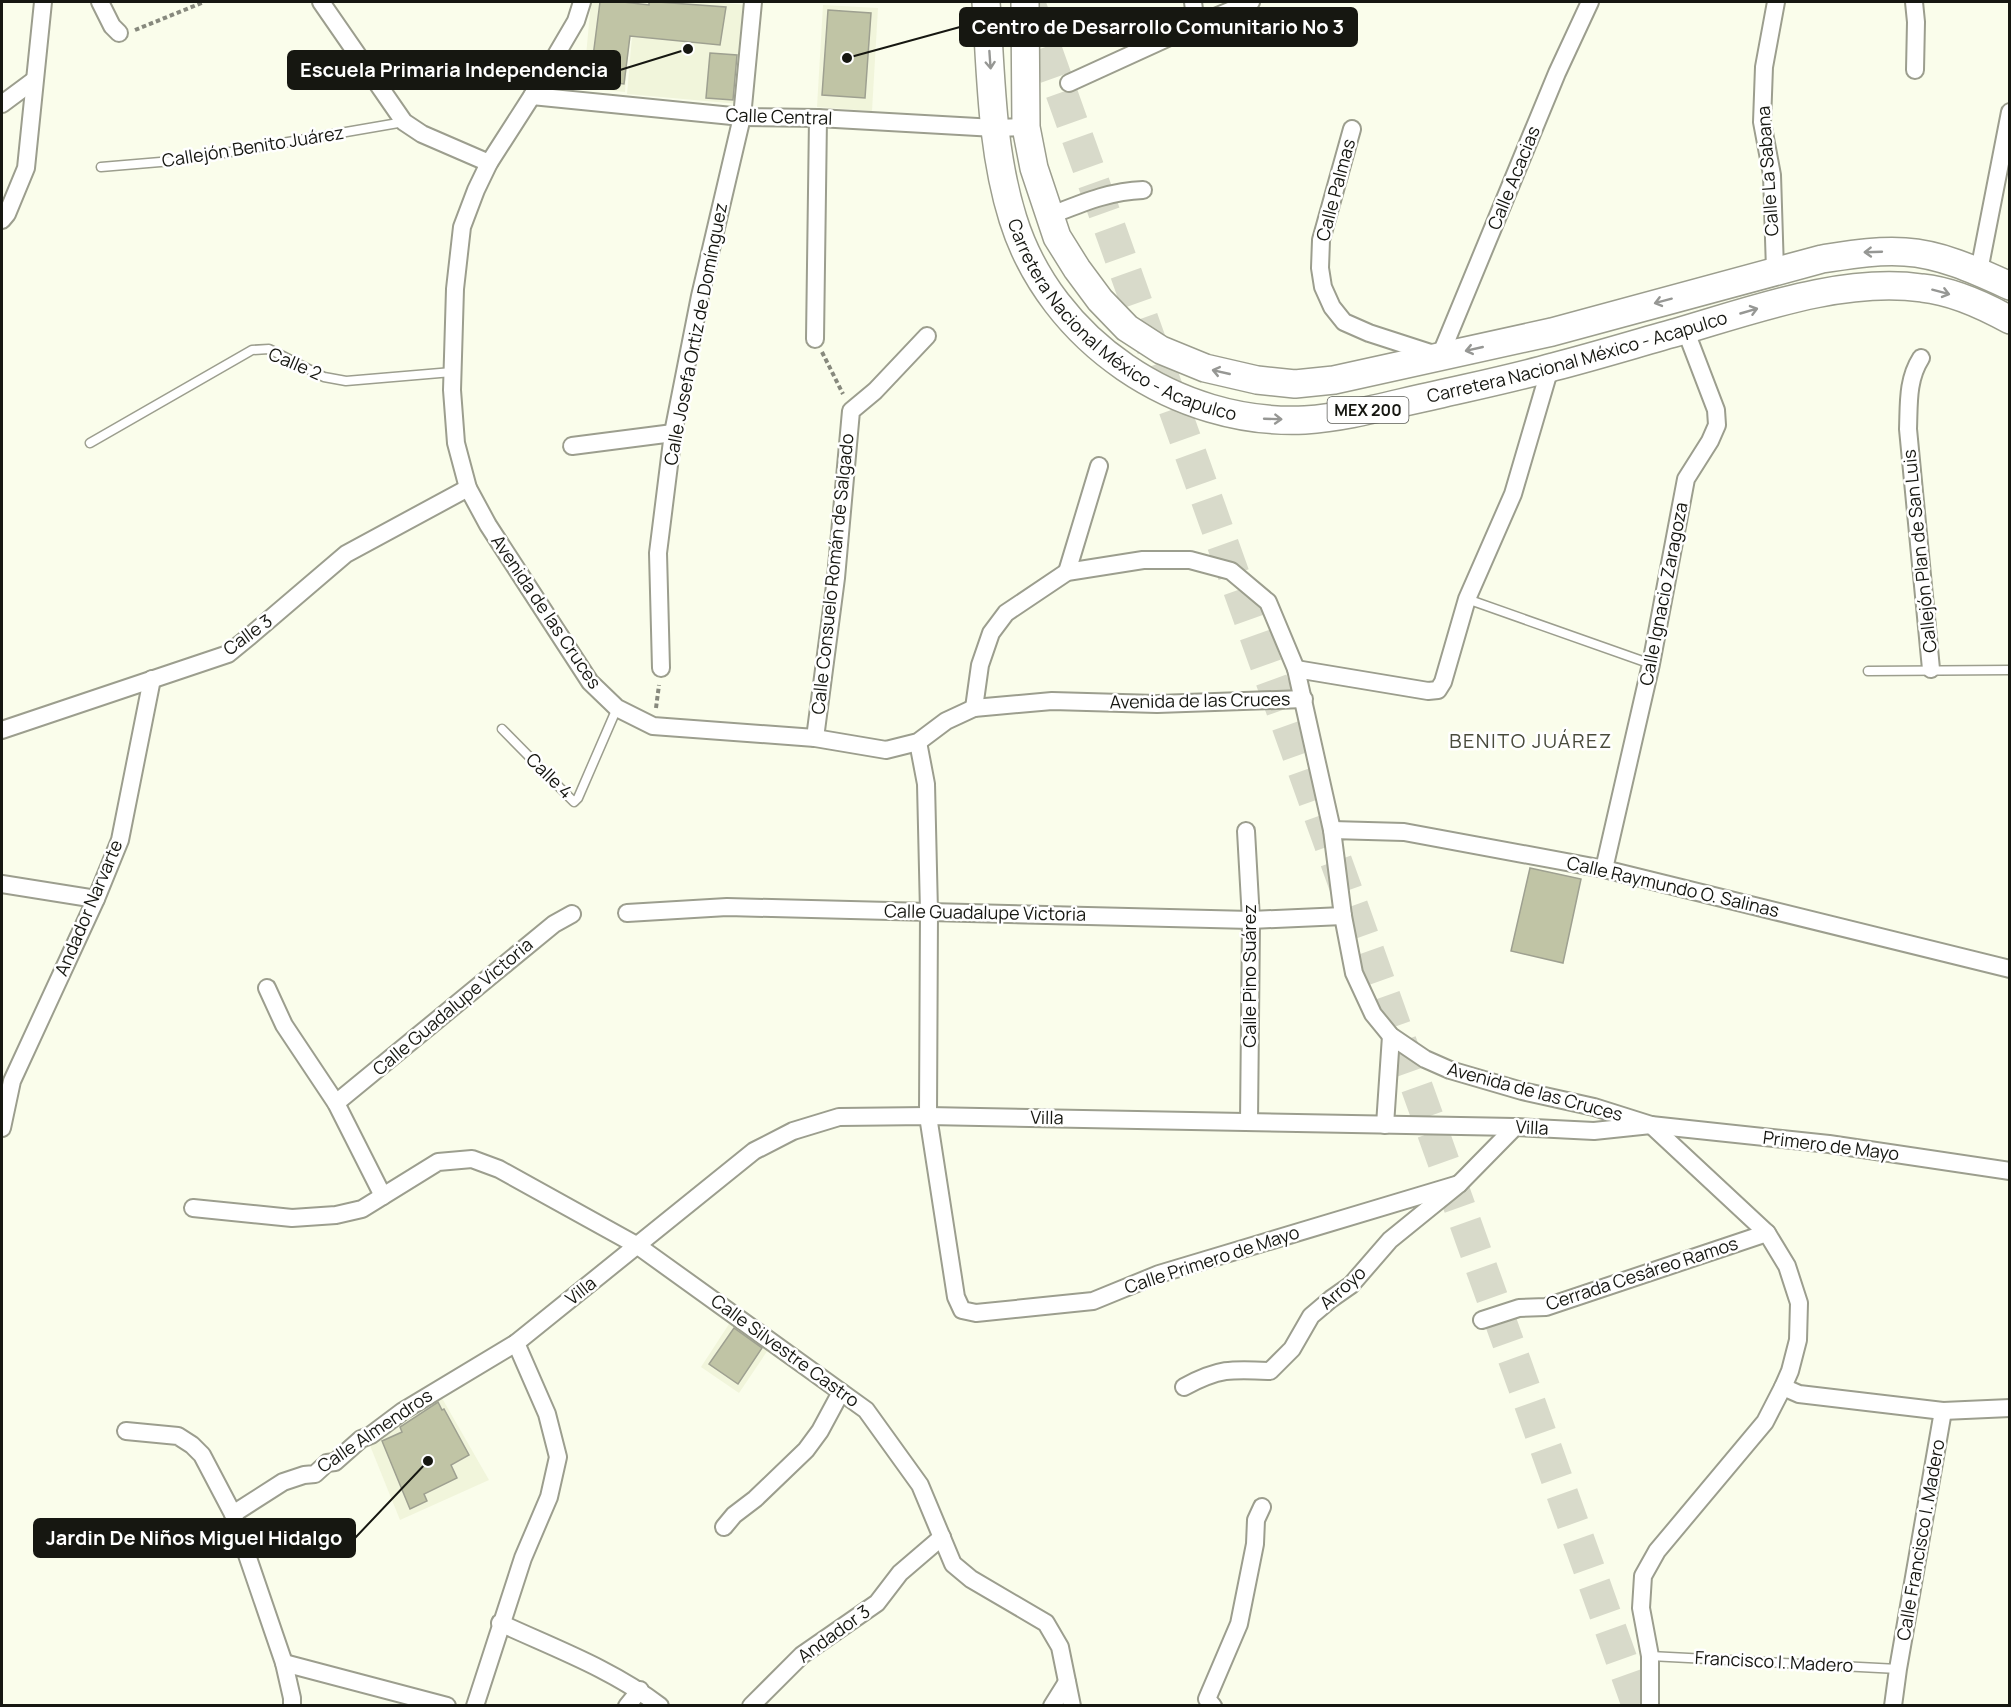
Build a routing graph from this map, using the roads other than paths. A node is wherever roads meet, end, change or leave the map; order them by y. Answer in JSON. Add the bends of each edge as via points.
{"nodes":[{"id":1,"x":43,"y":2,"type":"edge"},
{"id":2,"x":100,"y":2,"type":"edge"},
{"id":3,"x":321,"y":2,"type":"edge"},
{"id":4,"x":582,"y":2,"type":"edge"},
{"id":5,"x":753,"y":2,"type":"edge"},
{"id":6,"x":986,"y":2,"type":"edge"},
{"id":7,"x":1025,"y":2,"type":"edge"},
{"id":8,"x":1193,"y":2,"type":"edge"},
{"id":9,"x":1251,"y":2,"type":"edge"},
{"id":10,"x":1590,"y":2,"type":"edge"},
{"id":11,"x":1776,"y":2,"type":"edge"},
{"id":12,"x":1914,"y":2,"type":"edge"},
{"id":13,"x":1196,"y":25,"type":"junction"},
{"id":14,"x":119,"y":33,"type":"road end"},
{"id":15,"x":1915,"y":70,"type":"dead end"},
{"id":16,"x":33,"y":81,"type":"junction"},
{"id":17,"x":1070,"y":83,"type":"dead end"},
{"id":18,"x":531,"y":96,"type":"junction"},
{"id":19,"x":2,"y":104,"type":"edge"},
{"id":20,"x":2010,"y":112,"type":"edge"},
{"id":21,"x":742,"y":117,"type":"junction"},
{"id":22,"x":818,"y":118,"type":"junction"},
{"id":23,"x":404,"y":122,"type":"junction"},
{"id":24,"x":1026,"y":127,"type":"junction"},
{"id":25,"x":995,"y":128,"type":"junction"},
{"id":26,"x":1352,"y":129,"type":"dead end"},
{"id":27,"x":489,"y":162,"type":"junction"},
{"id":28,"x":101,"y":167,"type":"dead end"},
{"id":29,"x":1143,"y":189,"type":"dead end"},
{"id":30,"x":1049,"y":216,"type":"junction"},
{"id":31,"x":2,"y":220,"type":"edge"},
{"id":32,"x":1775,"y":270,"type":"junction"},
{"id":33,"x":1979,"y":271,"type":"junction"},
{"id":34,"x":2010,"y":286,"type":"edge"},
{"id":35,"x":2010,"y":320,"type":"edge"},
{"id":36,"x":1685,"y":329,"type":"junction"},
{"id":37,"x":927,"y":336,"type":"dead end"},
{"id":38,"x":815,"y":339,"type":"road end"},
{"id":39,"x":1440,"y":356,"type":"junction"},
{"id":40,"x":1921,"y":358,"type":"dead end"},
{"id":41,"x":1550,"y":368,"type":"junction"},
{"id":42,"x":452,"y":372,"type":"junction"},
{"id":43,"x":673,"y":433,"type":"junction"},
{"id":44,"x":90,"y":443,"type":"dead end"},
{"id":45,"x":572,"y":446,"type":"dead end"},
{"id":46,"x":1099,"y":466,"type":"dead end"},
{"id":47,"x":468,"y":488,"type":"junction"},
{"id":48,"x":1067,"y":572,"type":"junction"},
{"id":49,"x":1467,"y":599,"type":"junction"},
{"id":50,"x":1651,"y":664,"type":"junction"},
{"id":51,"x":661,"y":668,"type":"road end"},
{"id":52,"x":1296,"y":669,"type":"junction"},
{"id":53,"x":1931,"y":669,"type":"junction"},
{"id":54,"x":2010,"y":670,"type":"edge"},
{"id":55,"x":1868,"y":671,"type":"dead end"},
{"id":56,"x":152,"y":679,"type":"junction"},
{"id":57,"x":1304,"y":699,"type":"junction"},
{"id":58,"x":617,"y":708,"type":"junction"},
{"id":59,"x":974,"y":708,"type":"junction"},
{"id":60,"x":502,"y":729,"type":"dead end"},
{"id":61,"x":2,"y":730,"type":"edge"},
{"id":62,"x":815,"y":738,"type":"junction"},
{"id":63,"x":918,"y":742,"type":"junction"},
{"id":64,"x":1332,"y":830,"type":"junction"},
{"id":65,"x":1246,"y":831,"type":"dead end"},
{"id":66,"x":1604,"y":869,"type":"junction"},
{"id":67,"x":2,"y":884,"type":"edge"},
{"id":68,"x":96,"y":899,"type":"junction"},
{"id":69,"x":929,"y":912,"type":"junction"},
{"id":70,"x":627,"y":913,"type":"dead end"},
{"id":71,"x":572,"y":914,"type":"dead end"},
{"id":72,"x":1344,"y":916,"type":"junction"},
{"id":73,"x":1251,"y":920,"type":"junction"},
{"id":74,"x":2010,"y":969,"type":"edge"},
{"id":75,"x":267,"y":988,"type":"dead end"},
{"id":76,"x":1390,"y":1036,"type":"junction"},
{"id":77,"x":336,"y":1103,"type":"junction"},
{"id":78,"x":928,"y":1116,"type":"junction"},
{"id":79,"x":1249,"y":1122,"type":"junction"},
{"id":80,"x":1385,"y":1125,"type":"junction"},
{"id":81,"x":1651,"y":1125,"type":"junction"},
{"id":82,"x":1515,"y":1127,"type":"junction"},
{"id":83,"x":2,"y":1128,"type":"edge"},
{"id":84,"x":2010,"y":1171,"type":"edge"},
{"id":85,"x":1459,"y":1184,"type":"junction"},
{"id":86,"x":383,"y":1196,"type":"junction"},
{"id":87,"x":193,"y":1208,"type":"dead end"},
{"id":88,"x":1767,"y":1233,"type":"junction"},
{"id":89,"x":638,"y":1246,"type":"junction"},
{"id":90,"x":1482,"y":1320,"type":"dead end"},
{"id":91,"x":516,"y":1343,"type":"junction"},
{"id":92,"x":1184,"y":1387,"type":"dead end"},
{"id":93,"x":1783,"y":1387,"type":"junction"},
{"id":94,"x":841,"y":1392,"type":"junction"},
{"id":95,"x":2010,"y":1408,"type":"edge"},
{"id":96,"x":1943,"y":1411,"type":"junction"},
{"id":97,"x":126,"y":1431,"type":"dead end"},
{"id":98,"x":1262,"y":1507,"type":"dead end"},
{"id":99,"x":233,"y":1514,"type":"junction"},
{"id":100,"x":724,"y":1527,"type":"dead end"},
{"id":101,"x":942,"y":1537,"type":"junction"},
{"id":102,"x":500,"y":1623,"type":"junction"},
{"id":103,"x":1650,"y":1656,"type":"junction"},
{"id":104,"x":284,"y":1664,"type":"junction"},
{"id":105,"x":1898,"y":1669,"type":"junction"},
{"id":106,"x":1067,"y":1682,"type":"junction"},
{"id":107,"x":640,"y":1690,"type":"junction"},
{"id":108,"x":1210,"y":1702,"type":"edge"},
{"id":109,"x":292,"y":1706,"type":"edge"},
{"id":110,"x":447,"y":1706,"type":"edge"},
{"id":111,"x":475,"y":1706,"type":"edge"},
{"id":112,"x":627,"y":1706,"type":"edge"},
{"id":113,"x":660,"y":1706,"type":"edge"},
{"id":114,"x":751,"y":1706,"type":"edge"},
{"id":115,"x":1052,"y":1706,"type":"edge"},
{"id":116,"x":1072,"y":1706,"type":"edge"},
{"id":117,"x":1650,"y":1706,"type":"edge"},
{"id":118,"x":1893,"y":1706,"type":"edge"}],
"edges":[{"from":1,"to":16,"type":"street"},
{"from":2,"to":14,"type":"street"},
{"from":3,"to":23,"type":"street"},
{"from":4,"to":18,"type":"street","name":"Avenida de las Cruces","via":[[576,21]]},
{"from":5,"to":21,"type":"street","name":"Calle Josefa Ortiz de Domínguez"},
{"from":6,"to":25,"type":"main road","name":"Carretera Nacional México - Acapulco","number":"MEX 200","one_way":true},
{"from":7,"to":24,"type":"main road","name":"Carretera Nacional México - Acapulco","number":"MEX 200"},
{"from":8,"to":13,"type":"street"},
{"from":9,"to":13,"type":"street"},
{"from":10,"to":39,"type":"street","name":"Calle Acacias"},
{"from":11,"to":32,"type":"street","name":"Calle La Sabana","via":[[1764,67],[1762,122],[1772,175]]},
{"from":12,"to":15,"type":"street"},
{"from":13,"to":17,"type":"street"},
{"from":16,"to":19,"type":"street"},
{"from":16,"to":31,"type":"street","via":[[26,168]]},
{"from":18,"to":21,"type":"street","name":"Calle Central"},
{"from":18,"to":27,"type":"street","name":"Avenida de las Cruces"},
{"from":20,"to":33,"type":"street"},
{"from":21,"to":22,"type":"street","name":"Calle Central"},
{"from":21,"to":43,"type":"street","name":"Calle Josefa Ortiz de Domínguez"},
{"from":22,"to":25,"type":"street","name":"Calle Central"},
{"from":22,"to":38,"type":"street"},
{"from":23,"to":27,"type":"street"},
{"from":23,"to":28,"type":"lane","name":"Callejón Benito Juárez","via":[[184,160]]},
{"from":24,"to":25,"type":"street","name":"Calle Central"},
{"from":24,"to":30,"type":"main road","name":"Carretera Nacional México - Acapulco","number":"MEX 200"},
{"from":25,"to":41,"type":"main road","name":"Carretera Nacional México - Acapulco","number":"MEX 200","one_way":true,"via":[[1013,220],[1032,266],[1053,301],[1092,343],[1131,372],[1172,394],[1222,411],[1264,419],[1306,420],[1369,410]]},
{"from":26,"to":39,"type":"street","name":"Calle Palmas","via":[[1321,240],[1323,286],[1332,307],[1344,321]]},
{"from":27,"to":42,"type":"street","name":"Avenida de las Cruces","via":[[462,227]]},
{"from":29,"to":30,"type":"street","via":[[1101,196]]},
{"from":39,"to":30,"type":"main road","name":"Carretera Nacional México - Acapulco","number":"MEX 200","one_way":true,"via":[[1334,380],[1295,384],[1205,368],[1161,350],[1127,328],[1077,269]]},
{"from":33,"to":32,"type":"main road","name":"Carretera Nacional México - Acapulco","number":"MEX 200","one_way":true,"via":[[1906,252],[1855,254]]},
{"from":32,"to":39,"type":"main road","name":"Carretera Nacional México - Acapulco","number":"MEX 200","one_way":true,"via":[[1551,332]]},
{"from":33,"to":34,"type":"main road","name":"Carretera Nacional México - Acapulco","number":"MEX 200"},
{"from":36,"to":35,"type":"main road","name":"Carretera Nacional México - Acapulco","number":"MEX 200","one_way":true,"via":[[1779,303],[1874,286],[1923,288],[1968,300]]},
{"from":36,"to":41,"type":"main road","name":"Carretera Nacional México - Acapulco","number":"MEX 200"},
{"from":36,"to":50,"type":"street","name":"Calle Ignacio Zaragoza","via":[[1716,410],[1717,425],[1686,479]]},
{"from":37,"to":62,"type":"street","name":"Calle Consuelo Román de Salgado","via":[[851,411],[836,578]]},
{"from":40,"to":53,"type":"street","name":"Callejón Plan de San Luis","via":[[1913,370],[1908,429]]},
{"from":41,"to":49,"type":"street","via":[[1513,494]]},
{"from":42,"to":44,"type":"lane","name":"Calle 2","via":[[346,381],[324,377],[269,349],[252,350]]},
{"from":42,"to":47,"type":"street","name":"Avenida de las Cruces","via":[[456,443]]},
{"from":43,"to":45,"type":"street"},
{"from":43,"to":51,"type":"street","name":"Calle Josefa Ortiz de Domínguez","via":[[658,553]]},
{"from":46,"to":48,"type":"street"},
{"from":47,"to":56,"type":"street","name":"Calle 3","via":[[346,554],[228,654]]},
{"from":47,"to":58,"type":"street","name":"Avenida de las Cruces","via":[[590,682]]},
{"from":48,"to":52,"type":"street","via":[[1143,560],[1190,560],[1231,571],[1268,602]]},
{"from":48,"to":59,"type":"street","via":[[1005,613],[991,633],[980,665]]},
{"from":49,"to":50,"type":"lane"},
{"from":49,"to":52,"type":"street","via":[[1438,690],[1428,692]]},
{"from":50,"to":66,"type":"street","name":"Calle Ignacio Zaragoza"},
{"from":52,"to":57,"type":"street"},
{"from":53,"to":54,"type":"lane","name":"Callejón Plan de San Luis"},
{"from":53,"to":55,"type":"lane"},
{"from":56,"to":61,"type":"street","name":"Calle 3"},
{"from":56,"to":68,"type":"street","name":"Andador Narvarte","via":[[120,840]]},
{"from":57,"to":59,"type":"street","name":"Avenida de las Cruces","via":[[1157,704],[1052,701]]},
{"from":57,"to":64,"type":"street","name":"Avenida de las Cruces"},
{"from":58,"to":60,"type":"lane","name":"Calle 4","via":[[574,802]]},
{"from":58,"to":62,"type":"street","name":"Avenida de las Cruces","via":[[653,726]]},
{"from":59,"to":63,"type":"street","name":"Avenida de las Cruces","via":[[946,721]]},
{"from":62,"to":63,"type":"street","name":"Avenida de las Cruces","via":[[886,750]]},
{"from":63,"to":69,"type":"street","via":[[926,784]]},
{"from":64,"to":66,"type":"street","name":"Calle Raymundo O. Salinas","via":[[1404,832]]},
{"from":64,"to":72,"type":"street","name":"Avenida de las Cruces"},
{"from":65,"to":73,"type":"street","name":"Calle Pino Suárez"},
{"from":66,"to":74,"type":"street","name":"Calle Raymundo O. Salinas"},
{"from":67,"to":68,"type":"street"},
{"from":68,"to":83,"type":"street","name":"Andador Narvarte","via":[[12,1081]]},
{"from":69,"to":70,"type":"street","name":"Calle Guadalupe Victoria","via":[[727,907]]},
{"from":69,"to":73,"type":"street","name":"Calle Guadalupe Victoria"},
{"from":69,"to":78,"type":"street"},
{"from":71,"to":77,"type":"street","name":"Calle Guadalupe Victoria","via":[[554,924]]},
{"from":72,"to":73,"type":"street","name":"Calle Guadalupe Victoria"},
{"from":72,"to":76,"type":"street","name":"Avenida de las Cruces","via":[[1354,973],[1373,1014]]},
{"from":73,"to":79,"type":"street","name":"Calle Pino Suárez"},
{"from":75,"to":77,"type":"street","via":[[284,1025]]},
{"from":76,"to":80,"type":"street"},
{"from":76,"to":81,"type":"street","name":"Avenida de las Cruces","via":[[1450,1070]]},
{"from":77,"to":86,"type":"street"},
{"from":78,"to":79,"type":"street","name":"Villa"},
{"from":78,"to":85,"type":"street","name":"Calle Primero de Mayo","via":[[956,1297],[962,1310],[976,1313],[1093,1301],[1158,1274]]},
{"from":78,"to":89,"type":"street","name":"Villa","via":[[839,1117],[793,1131],[754,1151]]},
{"from":79,"to":80,"type":"street","name":"Villa"},
{"from":80,"to":82,"type":"street","name":"Villa"},
{"from":81,"to":82,"type":"street","name":"Villa","via":[[1594,1131]]},
{"from":81,"to":84,"type":"street","name":"Primero de Mayo","via":[[1829,1144]]},
{"from":81,"to":88,"type":"street","name":"Avenida de las Cruces"},
{"from":82,"to":85,"type":"street","name":"Arroyo"},
{"from":85,"to":92,"type":"street","name":"Arroyo","via":[[1389,1240],[1352,1285],[1311,1316],[1292,1349],[1270,1371],[1225,1370]]},
{"from":86,"to":87,"type":"street","via":[[362,1209],[325,1216],[292,1218]]},
{"from":86,"to":89,"type":"street","name":"Calle Silvestre Castro","via":[[438,1162],[472,1159],[499,1169]]},
{"from":88,"to":90,"type":"street","name":"Cerrada Cesáreo Ramos","via":[[1546,1306],[1519,1308]]},
{"from":88,"to":93,"type":"street","name":"Avenida de las Cruces","via":[[1787,1266],[1799,1304],[1798,1340]]},
{"from":89,"to":91,"type":"street","name":"Villa"},
{"from":89,"to":94,"type":"street","name":"Calle Silvestre Castro"},
{"from":91,"to":99,"type":"street","name":"Calle Almendros","via":[[403,1411],[335,1462],[315,1473],[282,1482]]},
{"from":91,"to":102,"type":"street","via":[[547,1414],[558,1457],[549,1497]]},
{"from":93,"to":96,"type":"street","via":[[1799,1394]]},
{"from":93,"to":103,"type":"street","name":"Avenida de las Cruces","via":[[1766,1422],[1657,1551],[1643,1576],[1641,1608]]},
{"from":94,"to":100,"type":"street","via":[[806,1450]]},
{"from":94,"to":101,"type":"street","name":"Calle Silvestre Castro","via":[[866,1410],[920,1485]]},
{"from":95,"to":96,"type":"street"},
{"from":96,"to":105,"type":"street","name":"Calle Francisco I. Madero"},
{"from":97,"to":99,"type":"street","via":[[178,1436],[192,1445],[202,1455]]},
{"from":98,"to":108,"type":"street","via":[[1256,1520],[1239,1624],[1210,1690]]},
{"from":99,"to":104,"type":"street"},
{"from":101,"to":106,"type":"street","name":"Calle Silvestre Castro","via":[[953,1564],[971,1579],[1046,1623],[1060,1647]]},
{"from":101,"to":114,"type":"street","name":"Andador 3","via":[[900,1573],[877,1603],[802,1655]]},
{"from":102,"to":107,"type":"street"},
{"from":102,"to":111,"type":"street"},
{"from":103,"to":105,"type":"lane","name":"Francisco I. Madero"},
{"from":103,"to":117,"type":"street","name":"Avenida de las Cruces"},
{"from":104,"to":109,"type":"street"},
{"from":104,"to":110,"type":"street"},
{"from":105,"to":118,"type":"street","name":"Calle Francisco I. Madero"},
{"from":106,"to":115,"type":"street"},
{"from":106,"to":116,"type":"street","name":"Calle Silvestre Castro"},
{"from":107,"to":112,"type":"street"},
{"from":107,"to":113,"type":"street"}]}
